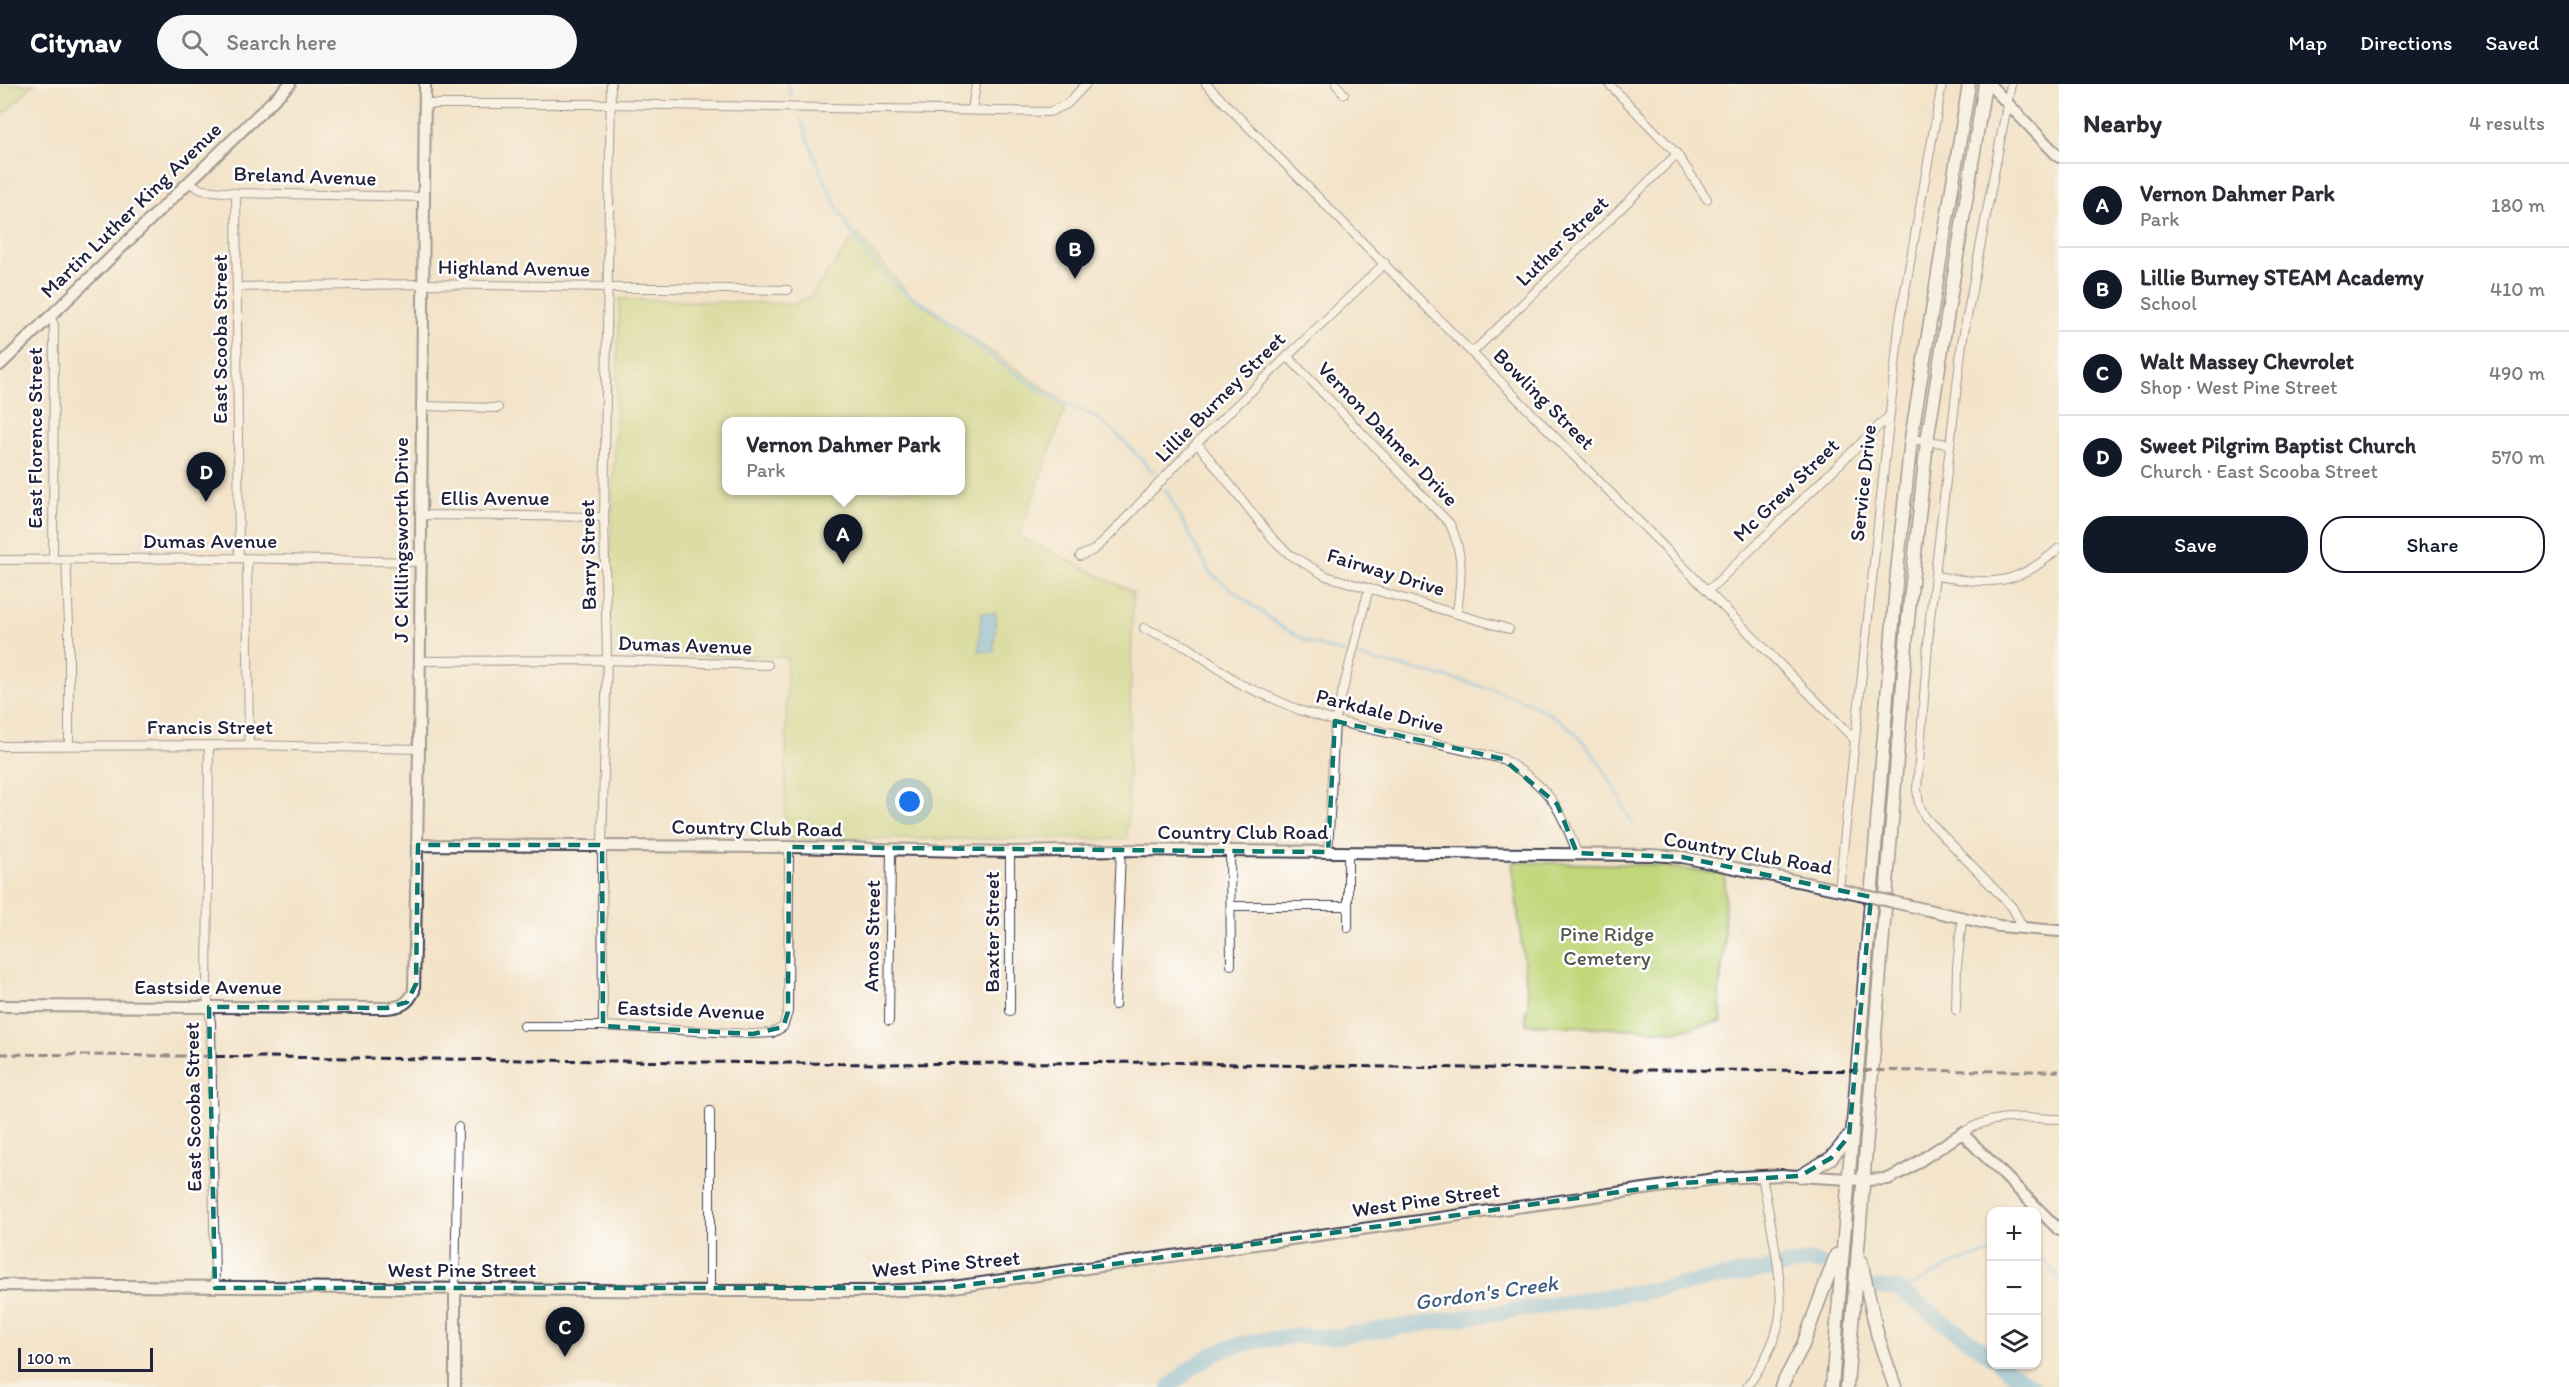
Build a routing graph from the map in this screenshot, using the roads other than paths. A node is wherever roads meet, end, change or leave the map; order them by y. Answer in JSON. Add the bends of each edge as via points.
{"nodes":[{"id":1,"x":290,"y":84,"type":"edge"},
{"id":2,"x":425,"y":84,"type":"edge"},
{"id":3,"x":611,"y":84,"type":"edge"},
{"id":4,"x":976,"y":84,"type":"edge"},
{"id":5,"x":1086,"y":84,"type":"edge"},
{"id":6,"x":1206,"y":84,"type":"edge"},
{"id":7,"x":1336,"y":84,"type":"edge"},
{"id":8,"x":1609,"y":84,"type":"edge"},
{"id":9,"x":1942,"y":84,"type":"edge"},
{"id":10,"x":1970,"y":84,"type":"edge"},
{"id":11,"x":1987,"y":84,"type":"edge"},
{"id":12,"x":2011,"y":84,"type":"edge"},
{"id":13,"x":1344,"y":94,"type":"dead end"},
{"id":14,"x":2007,"y":100,"type":"junction"},
{"id":15,"x":425,"y":105,"type":"junction"},
{"id":16,"x":611,"y":105,"type":"junction"},
{"id":17,"x":972,"y":110,"type":"junction"},
{"id":18,"x":1677,"y":154,"type":"junction"},
{"id":19,"x":2059,"y":157,"type":"edge"},
{"id":20,"x":188,"y":182,"type":"junction"},
{"id":21,"x":236,"y":193,"type":"junction"},
{"id":22,"x":424,"y":197,"type":"junction"},
{"id":23,"x":1707,"y":199,"type":"dead end"},
{"id":24,"x":1385,"y":263,"type":"junction"},
{"id":25,"x":422,"y":285,"type":"junction"},
{"id":26,"x":238,"y":287,"type":"junction"},
{"id":27,"x":609,"y":288,"type":"junction"},
{"id":28,"x":788,"y":290,"type":"dead end"},
{"id":29,"x":50,"y":316,"type":"junction"},
{"id":30,"x":1472,"y":353,"type":"junction"},
{"id":31,"x":1287,"y":356,"type":"junction"},
{"id":32,"x":0,"y":365,"type":"edge"},
{"id":33,"x":421,"y":406,"type":"junction"},
{"id":34,"x":498,"y":408,"type":"dead end"},
{"id":35,"x":1888,"y":417,"type":"junction"},
{"id":36,"x":1911,"y":439,"type":"junction"},
{"id":37,"x":1927,"y":441,"type":"junction"},
{"id":38,"x":1197,"y":443,"type":"junction"},
{"id":39,"x":1949,"y":444,"type":"junction"},
{"id":40,"x":421,"y":515,"type":"junction"},
{"id":41,"x":604,"y":517,"type":"junction"},
{"id":42,"x":2059,"y":548,"type":"edge"},
{"id":43,"x":1080,"y":556,"type":"dead end"},
{"id":44,"x":243,"y":558,"type":"junction"},
{"id":45,"x":0,"y":560,"type":"edge"},
{"id":46,"x":53,"y":560,"type":"junction"},
{"id":47,"x":66,"y":560,"type":"junction"},
{"id":48,"x":420,"y":562,"type":"junction"},
{"id":49,"x":1935,"y":576,"type":"junction"},
{"id":50,"x":1369,"y":588,"type":"junction"},
{"id":51,"x":1709,"y":590,"type":"junction"},
{"id":52,"x":1457,"y":613,"type":"junction"},
{"id":53,"x":1144,"y":628,"type":"dead end"},
{"id":54,"x":1509,"y":629,"type":"dead end"},
{"id":55,"x":607,"y":660,"type":"junction"},
{"id":56,"x":420,"y":661,"type":"junction"},
{"id":57,"x":768,"y":665,"type":"dead end"},
{"id":58,"x":1335,"y":721,"type":"junction"},
{"id":59,"x":1855,"y":740,"type":"junction"},
{"id":60,"x":69,"y":744,"type":"junction"},
{"id":61,"x":209,"y":745,"type":"junction"},
{"id":62,"x":249,"y":745,"type":"junction"},
{"id":63,"x":0,"y":746,"type":"edge"},
{"id":64,"x":419,"y":748,"type":"junction"},
{"id":65,"x":418,"y":845,"type":"junction"},
{"id":66,"x":602,"y":845,"type":"junction"},
{"id":67,"x":789,"y":847,"type":"junction"},
{"id":68,"x":891,"y":850,"type":"junction"},
{"id":69,"x":1121,"y":850,"type":"junction"},
{"id":70,"x":1011,"y":852,"type":"junction"},
{"id":71,"x":1230,"y":852,"type":"junction"},
{"id":72,"x":1328,"y":852,"type":"junction"},
{"id":73,"x":1348,"y":852,"type":"junction"},
{"id":74,"x":1577,"y":853,"type":"junction"},
{"id":75,"x":1839,"y":889,"type":"junction"},
{"id":76,"x":1231,"y":906,"type":"junction"},
{"id":77,"x":1347,"y":906,"type":"junction"},
{"id":78,"x":1962,"y":919,"type":"junction"},
{"id":79,"x":1348,"y":928,"type":"dead end"},
{"id":80,"x":2024,"y":929,"type":"junction"},
{"id":81,"x":2059,"y":931,"type":"edge"},
{"id":82,"x":1231,"y":965,"type":"dead end"},
{"id":83,"x":412,"y":996,"type":"joint"},
{"id":84,"x":1115,"y":1005,"type":"dead end"},
{"id":85,"x":0,"y":1006,"type":"edge"},
{"id":86,"x":209,"y":1007,"type":"junction"},
{"id":87,"x":1956,"y":1010,"type":"dead end"},
{"id":88,"x":1011,"y":1011,"type":"dead end"},
{"id":89,"x":889,"y":1021,"type":"dead end"},
{"id":90,"x":524,"y":1026,"type":"dead end"},
{"id":91,"x":603,"y":1026,"type":"junction"},
{"id":92,"x":710,"y":1111,"type":"dead end"},
{"id":93,"x":2059,"y":1119,"type":"edge"},
{"id":94,"x":458,"y":1127,"type":"dead end"},
{"id":95,"x":1852,"y":1130,"type":"junction"},
{"id":96,"x":1962,"y":1133,"type":"junction"},
{"id":97,"x":1762,"y":1175,"type":"junction"},
{"id":98,"x":1800,"y":1176,"type":"junction"},
{"id":99,"x":1849,"y":1179,"type":"junction"},
{"id":100,"x":1864,"y":1180,"type":"junction"},
{"id":101,"x":2059,"y":1230,"type":"edge"},
{"id":102,"x":1843,"y":1237,"type":"junction"},
{"id":103,"x":1858,"y":1246,"type":"junction"},
{"id":104,"x":0,"y":1285,"type":"edge"},
{"id":105,"x":215,"y":1288,"type":"junction"},
{"id":106,"x":455,"y":1289,"type":"junction"},
{"id":107,"x":710,"y":1291,"type":"junction"},
{"id":108,"x":455,"y":1387,"type":"edge"},
{"id":109,"x":1747,"y":1387,"type":"edge"},
{"id":110,"x":1781,"y":1387,"type":"edge"},
{"id":111,"x":1832,"y":1387,"type":"edge"},
{"id":112,"x":1847,"y":1387,"type":"edge"},
{"id":113,"x":1895,"y":1387,"type":"edge"}],
"edges":[{"from":1,"to":20,"type":"street","name":"Martin Luther King Avenue"},
{"from":2,"to":15,"type":"street","name":"J C Killingsworth Drive"},
{"from":3,"to":16,"type":"street","name":"Barry Street"},
{"from":4,"to":17,"type":"street"},
{"from":5,"to":17,"type":"street","via":[[1076,97],[1057,110]]},
{"from":6,"to":24,"type":"street","name":"Bowling Street"},
{"from":7,"to":13,"type":"street"},
{"from":8,"to":18,"type":"street"},
{"from":9,"to":35,"type":"street","name":"Service Drive","via":[[1904,288]]},
{"from":10,"to":36,"type":"main road"},
{"from":11,"to":14,"type":"street"},
{"from":11,"to":37,"type":"main road"},
{"from":12,"to":14,"type":"street"},
{"from":14,"to":19,"type":"street"},
{"from":14,"to":39,"type":"street","via":[[1962,343]]},
{"from":15,"to":16,"type":"street"},
{"from":15,"to":22,"type":"street","name":"J C Killingsworth Drive"},
{"from":16,"to":17,"type":"street"},
{"from":16,"to":27,"type":"street","name":"Barry Street"},
{"from":18,"to":23,"type":"street"},
{"from":18,"to":30,"type":"street","name":"Luther Street"},
{"from":20,"to":21,"type":"street","name":"Breland Avenue","via":[[202,190]]},
{"from":20,"to":29,"type":"street","name":"Martin Luther King Avenue"},
{"from":21,"to":22,"type":"street","name":"Breland Avenue"},
{"from":21,"to":26,"type":"street","name":"East Scooba Street"},
{"from":22,"to":25,"type":"street","name":"J C Killingsworth Drive"},
{"from":24,"to":30,"type":"street","name":"Bowling Street"},
{"from":24,"to":31,"type":"street","name":"Lillie Burney Street"},
{"from":25,"to":26,"type":"street","name":"Highland Avenue"},
{"from":25,"to":27,"type":"street","name":"Highland Avenue"},
{"from":25,"to":33,"type":"street","name":"J C Killingsworth Drive"},
{"from":26,"to":44,"type":"street","name":"East Scooba Street"},
{"from":27,"to":28,"type":"street","name":"Highland Avenue"},
{"from":27,"to":41,"type":"street","name":"Barry Street"},
{"from":29,"to":32,"type":"street","name":"Martin Luther King Avenue"},
{"from":29,"to":46,"type":"street","name":"East Florence Street","via":[[54,325]]},
{"from":30,"to":51,"type":"street","name":"Bowling Street"},
{"from":31,"to":38,"type":"street","name":"Lillie Burney Street"},
{"from":31,"to":52,"type":"street","name":"Vernon Dahmer Drive","via":[[1450,524],[1462,569]]},
{"from":33,"to":34,"type":"street"},
{"from":33,"to":40,"type":"street","name":"J C Killingsworth Drive"},
{"from":35,"to":51,"type":"street","name":"Mc Grew Street"},
{"from":35,"to":59,"type":"street","name":"Service Drive"},
{"from":36,"to":37,"type":"street"},
{"from":36,"to":95,"type":"main road"},
{"from":37,"to":39,"type":"street"},
{"from":37,"to":100,"type":"main road","via":[[1908,620]]},
{"from":38,"to":43,"type":"street","name":"Lillie Burney Street","via":[[1110,535],[1094,550]]},
{"from":38,"to":50,"type":"street","name":"Fairway Drive","via":[[1289,554],[1326,576]]},
{"from":39,"to":49,"type":"street"},
{"from":40,"to":41,"type":"street","name":"Ellis Avenue"},
{"from":40,"to":48,"type":"street","name":"J C Killingsworth Drive"},
{"from":41,"to":55,"type":"street","name":"Barry Street"},
{"from":42,"to":49,"type":"street","via":[[2030,570],[2000,581],[1983,583]]},
{"from":44,"to":47,"type":"street","name":"Dumas Avenue"},
{"from":44,"to":48,"type":"street","name":"Dumas Avenue"},
{"from":44,"to":62,"type":"street","name":"East Scooba Street"},
{"from":45,"to":46,"type":"street","name":"Dumas Avenue"},
{"from":46,"to":47,"type":"street","name":"Dumas Avenue"},
{"from":47,"to":60,"type":"street"},
{"from":48,"to":56,"type":"street","name":"J C Killingsworth Drive"},
{"from":49,"to":80,"type":"street","via":[[1917,789],[1919,805],[1926,818],[2012,907]]},
{"from":50,"to":52,"type":"street","name":"Fairway Drive"},
{"from":50,"to":58,"type":"street"},
{"from":51,"to":59,"type":"street","name":"Bowling Street"},
{"from":52,"to":54,"type":"street","name":"Fairway Drive"},
{"from":53,"to":58,"type":"street","name":"Parkdale Drive","via":[[1188,647],[1264,696]]},
{"from":55,"to":56,"type":"street","name":"Dumas Avenue"},
{"from":55,"to":57,"type":"street","name":"Dumas Avenue"},
{"from":55,"to":66,"type":"street","name":"Barry Street"},
{"from":56,"to":64,"type":"street","name":"J C Killingsworth Drive"},
{"from":58,"to":72,"type":"street"},
{"from":58,"to":74,"type":"street","name":"Parkdale Drive","via":[[1503,759],[1525,773],[1557,804]]},
{"from":59,"to":75,"type":"street","name":"Service Drive"},
{"from":60,"to":61,"type":"street","name":"Francis Street"},
{"from":60,"to":63,"type":"street","name":"Francis Street"},
{"from":61,"to":62,"type":"street","name":"Francis Street"},
{"from":61,"to":86,"type":"street","name":"East Scooba Street"},
{"from":62,"to":64,"type":"street","name":"Francis Street"},
{"from":64,"to":65,"type":"street","name":"J C Killingsworth Drive"},
{"from":65,"to":66,"type":"street","name":"Country Club Road"},
{"from":65,"to":83,"type":"street","name":"J C Killingsworth Drive","via":[[416,984]]},
{"from":66,"to":67,"type":"street","name":"Country Club Road"},
{"from":66,"to":91,"type":"street","name":"Barry Street"},
{"from":67,"to":68,"type":"street","name":"Country Club Road"},
{"from":67,"to":91,"type":"street","name":"Eastside Avenue","via":[[788,1012],[783,1027],[772,1033],[753,1034]]},
{"from":68,"to":70,"type":"street","name":"Country Club Road"},
{"from":68,"to":89,"type":"street","name":"Amos Street"},
{"from":69,"to":70,"type":"street","name":"Country Club Road"},
{"from":69,"to":71,"type":"street","name":"Country Club Road"},
{"from":69,"to":84,"type":"street"},
{"from":70,"to":88,"type":"street","name":"Baxter Street"},
{"from":71,"to":72,"type":"street","name":"Country Club Road"},
{"from":71,"to":76,"type":"street"},
{"from":72,"to":73,"type":"street","name":"Country Club Road"},
{"from":73,"to":74,"type":"street","name":"Country Club Road"},
{"from":73,"to":77,"type":"street"},
{"from":74,"to":75,"type":"street","name":"Country Club Road","via":[[1682,857]]},
{"from":75,"to":78,"type":"street","name":"Country Club Road","bridge":true},
{"from":76,"to":77,"type":"street"},
{"from":76,"to":82,"type":"street"},
{"from":77,"to":79,"type":"street"},
{"from":78,"to":80,"type":"street","name":"Country Club Road"},
{"from":78,"to":87,"type":"street"},
{"from":80,"to":81,"type":"street","name":"Country Club Road"},
{"from":83,"to":86,"type":"street","name":"Eastside Avenue","via":[[401,1006],[387,1008]]},
{"from":85,"to":86,"type":"street","name":"Eastside Avenue"},
{"from":86,"to":105,"type":"street","name":"East Scooba Street"},
{"from":90,"to":91,"type":"street","name":"Eastside Avenue"},
{"from":92,"to":107,"type":"street"},
{"from":93,"to":96,"type":"street","via":[[2001,1118]]},
{"from":94,"to":106,"type":"street"},
{"from":95,"to":98,"type":"main road","via":[[1831,1158]]},
{"from":95,"to":99,"type":"main road"},
{"from":96,"to":100,"type":"street","name":"West Pine Street","via":[[1888,1179]]},
{"from":96,"to":101,"type":"street"},
{"from":97,"to":98,"type":"street","name":"West Pine Street"},
{"from":97,"to":107,"type":"street","name":"West Pine Street","via":[[1682,1183],[946,1288]]},
{"from":97,"to":109,"type":"street","via":[[1779,1280],[1779,1319],[1769,1352]]},
{"from":98,"to":99,"type":"street","name":"West Pine Street"},
{"from":99,"to":100,"type":"street","name":"West Pine Street"},
{"from":99,"to":102,"type":"main road"},
{"from":100,"to":103,"type":"main road"},
{"from":102,"to":110,"type":"main road","via":[[1803,1345]]},
{"from":102,"to":111,"type":"main road"},
{"from":103,"to":112,"type":"main road"},
{"from":103,"to":113,"type":"main road","via":[[1874,1321]]},
{"from":104,"to":105,"type":"street","name":"West Pine Street"},
{"from":105,"to":106,"type":"street","name":"West Pine Street"},
{"from":106,"to":107,"type":"street","name":"West Pine Street"},
{"from":106,"to":108,"type":"street"}]}
